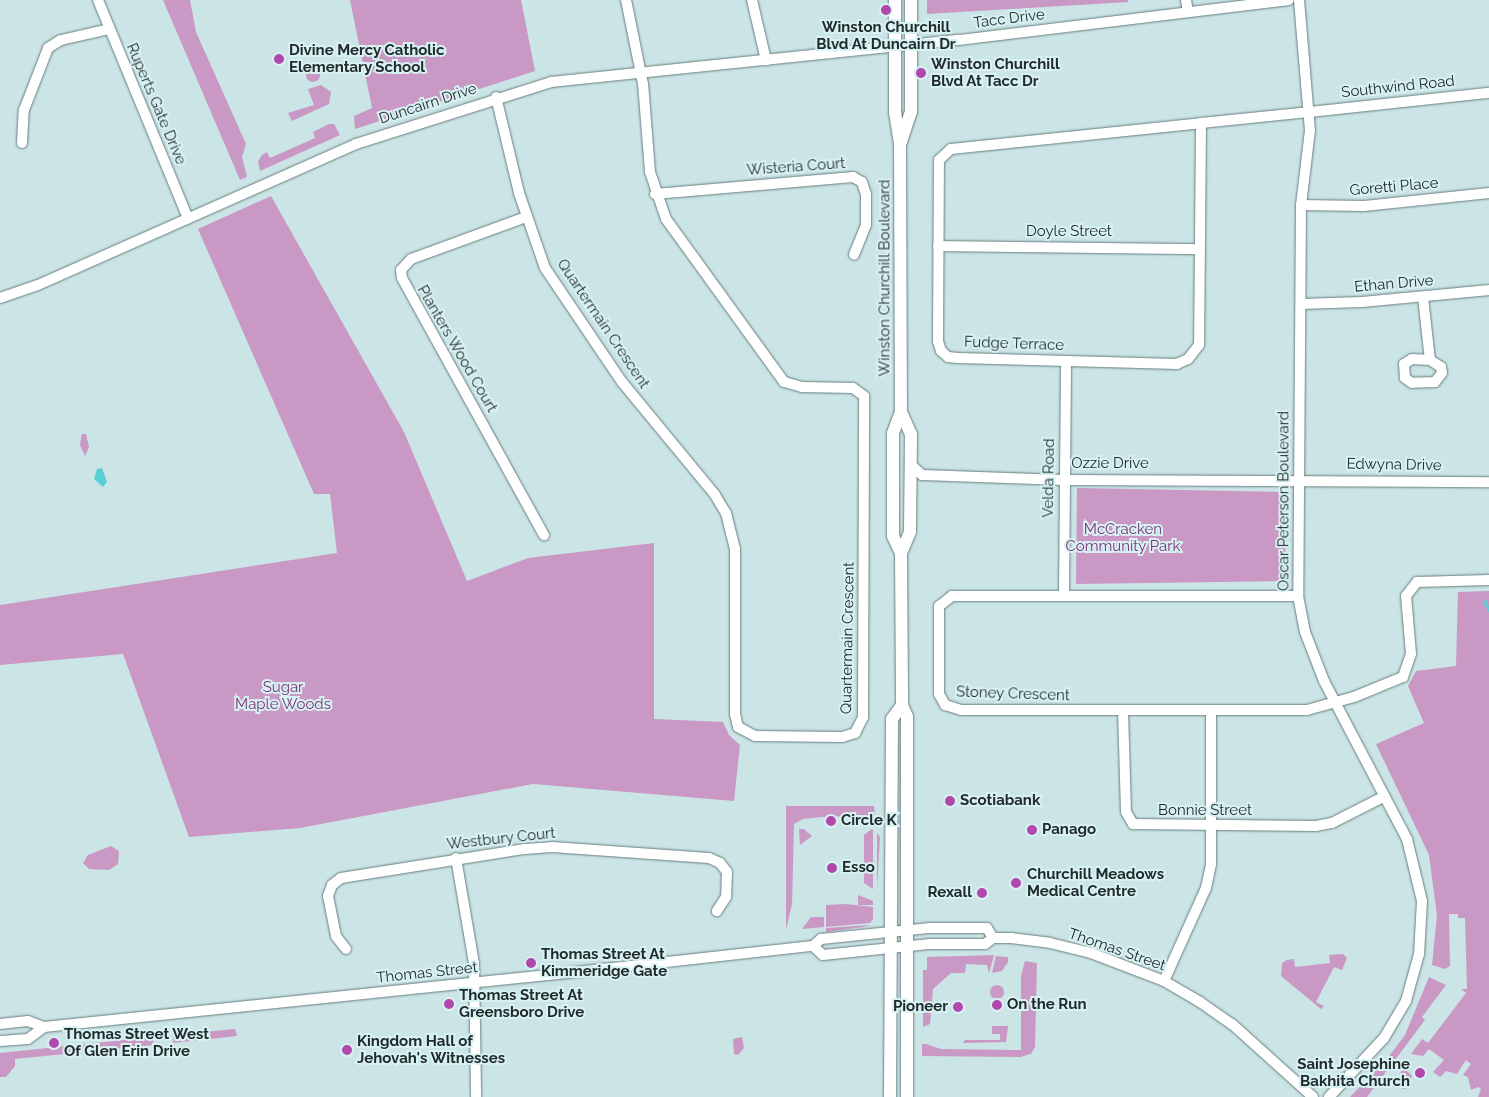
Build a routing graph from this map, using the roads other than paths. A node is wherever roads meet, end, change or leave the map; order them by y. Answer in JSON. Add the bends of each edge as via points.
{"nodes":[{"id":1,"x":98,"y":0,"type":"edge"},
{"id":2,"x":626,"y":0,"type":"edge"},
{"id":3,"x":752,"y":0,"type":"edge"},
{"id":4,"x":895,"y":0,"type":"edge"},
{"id":5,"x":911,"y":0,"type":"edge"},
{"id":6,"x":1186,"y":0,"type":"edge"},
{"id":7,"x":1289,"y":0,"type":"edge"},
{"id":8,"x":1299,"y":0,"type":"edge"},
{"id":9,"x":1188,"y":12,"type":"junction"},
{"id":10,"x":109,"y":29,"type":"junction"},
{"id":11,"x":911,"y":46,"type":"junction"},
{"id":12,"x":895,"y":47,"type":"junction"},
{"id":13,"x":766,"y":60,"type":"junction"},
{"id":14,"x":641,"y":73,"type":"junction"},
{"id":15,"x":1489,"y":93,"type":"edge"},
{"id":16,"x":496,"y":97,"type":"junction"},
{"id":17,"x":1310,"y":112,"type":"junction"},
{"id":18,"x":1201,"y":123,"type":"junction"},
{"id":19,"x":22,"y":143,"type":"dead end"},
{"id":20,"x":900,"y":144,"type":"junction"},
{"id":21,"x":1489,"y":193,"type":"edge"},
{"id":22,"x":655,"y":194,"type":"junction"},
{"id":23,"x":1301,"y":206,"type":"junction"},
{"id":24,"x":188,"y":218,"type":"junction"},
{"id":25,"x":526,"y":218,"type":"junction"},
{"id":26,"x":938,"y":246,"type":"junction"},
{"id":27,"x":1199,"y":249,"type":"junction"},
{"id":28,"x":854,"y":255,"type":"dead end"},
{"id":29,"x":1489,"y":290,"type":"edge"},
{"id":30,"x":1423,"y":297,"type":"junction"},
{"id":31,"x":0,"y":298,"type":"edge"},
{"id":32,"x":1301,"y":304,"type":"junction"},
{"id":33,"x":1430,"y":360,"type":"dead end"},
{"id":34,"x":1066,"y":361,"type":"junction"},
{"id":35,"x":902,"y":412,"type":"junction"},
{"id":36,"x":911,"y":465,"type":"junction"},
{"id":37,"x":922,"y":475,"type":"junction"},
{"id":38,"x":1299,"y":479,"type":"junction"},
{"id":39,"x":1064,"y":480,"type":"junction"},
{"id":40,"x":1489,"y":482,"type":"edge"},
{"id":41,"x":910,"y":490,"type":"junction"},
{"id":42,"x":544,"y":535,"type":"dead end"},
{"id":43,"x":901,"y":553,"type":"junction"},
{"id":44,"x":1489,"y":580,"type":"edge"},
{"id":45,"x":1064,"y":595,"type":"junction"},
{"id":46,"x":1298,"y":596,"type":"junction"},
{"id":47,"x":1335,"y":702,"type":"junction"},
{"id":48,"x":902,"y":705,"type":"junction"},
{"id":49,"x":1123,"y":711,"type":"junction"},
{"id":50,"x":1211,"y":711,"type":"junction"},
{"id":51,"x":1385,"y":796,"type":"junction"},
{"id":52,"x":1211,"y":826,"type":"junction"},
{"id":53,"x":456,"y":858,"type":"junction"},
{"id":54,"x":717,"y":912,"type":"dead end"},
{"id":55,"x":907,"y":930,"type":"junction"},
{"id":56,"x":891,"y":931,"type":"junction"},
{"id":57,"x":992,"y":938,"type":"junction"},
{"id":58,"x":813,"y":946,"type":"junction"},
{"id":59,"x":907,"y":946,"type":"junction"},
{"id":60,"x":891,"y":948,"type":"junction"},
{"id":61,"x":346,"y":949,"type":"dead end"},
{"id":62,"x":1164,"y":981,"type":"junction"},
{"id":63,"x":476,"y":982,"type":"junction"},
{"id":64,"x":0,"y":1024,"type":"edge"},
{"id":65,"x":44,"y":1027,"type":"junction"},
{"id":66,"x":0,"y":1041,"type":"edge"},
{"id":67,"x":476,"y":1097,"type":"edge"},
{"id":68,"x":890,"y":1097,"type":"edge"},
{"id":69,"x":907,"y":1097,"type":"edge"},
{"id":70,"x":1312,"y":1097,"type":"edge"},
{"id":71,"x":1329,"y":1097,"type":"edge"}],
"edges":[{"from":1,"to":10,"type":"street","name":"Ruperts Gate Drive"},
{"from":2,"to":14,"type":"street","name":"Quartermain Crescent"},
{"from":3,"to":13,"type":"street"},
{"from":4,"to":12,"type":"main road","name":"Winston Churchill Boulevard"},
{"from":5,"to":11,"type":"main road","name":"Winston Churchill Boulevard"},
{"from":6,"to":9,"type":"street"},
{"from":7,"to":9,"type":"street","name":"Tacc Drive"},
{"from":8,"to":17,"type":"street","name":"Oscar Peterson Boulevard"},
{"from":9,"to":11,"type":"street","name":"Tacc Drive"},
{"from":10,"to":19,"type":"street","via":[[61,40],[48,48],[24,110]]},
{"from":10,"to":24,"type":"street","name":"Ruperts Gate Drive"},
{"from":11,"to":12,"type":"street","name":"Tacc Drive"},
{"from":11,"to":20,"type":"main road","name":"Winston Churchill Boulevard","via":[[911,112]]},
{"from":12,"to":13,"type":"street","name":"Duncairn Drive"},
{"from":12,"to":20,"type":"main road","name":"Winston Churchill Boulevard","via":[[895,112]]},
{"from":13,"to":14,"type":"street","name":"Duncairn Drive"},
{"from":14,"to":16,"type":"street","name":"Duncairn Drive","via":[[552,82]]},
{"from":14,"to":22,"type":"street","name":"Quartermain Crescent"},
{"from":15,"to":17,"type":"street","name":"Southwind Road"},
{"from":16,"to":24,"type":"street","name":"Duncairn Drive","via":[[356,144]]},
{"from":16,"to":25,"type":"street","name":"Quartermain Crescent"},
{"from":17,"to":18,"type":"street","name":"Fudge Terrace"},
{"from":17,"to":23,"type":"street","name":"Oscar Peterson Boulevard"},
{"from":18,"to":26,"type":"street","name":"Fudge Terrace","via":[[950,149],[939,160]]},
{"from":18,"to":27,"type":"street","name":"Fudge Terrace"},
{"from":20,"to":35,"type":"main road","name":"Winston Churchill Boulevard"},
{"from":21,"to":23,"type":"street","name":"Goretti Place","via":[[1364,206]]},
{"from":22,"to":25,"type":"street","name":"Quartermain Crescent","via":[[666,219],[776,374],[794,386],[845,386],[860,391],[864,396],[863,717],[859,730],[848,736],[755,736],[738,727],[735,714],[735,548],[726,514],[715,495],[622,382],[553,282]]},
{"from":22,"to":28,"type":"street","name":"Wisteria Court","via":[[853,177],[862,182],[866,202],[864,237]]},
{"from":23,"to":32,"type":"street","name":"Oscar Peterson Boulevard"},
{"from":24,"to":31,"type":"street","name":"Duncairn Drive","via":[[38,286]]},
{"from":25,"to":42,"type":"street","name":"Planters Wood Court","via":[[411,259],[401,270],[402,278]]},
{"from":26,"to":27,"type":"street","name":"Doyle Street"},
{"from":26,"to":34,"type":"street","name":"Fudge Terrace","via":[[938,341],[941,351],[948,357],[958,358]]},
{"from":27,"to":34,"type":"street","name":"Fudge Terrace","via":[[1199,345],[1188,359],[1177,364]]},
{"from":29,"to":30,"type":"street","name":"Ethan Drive"},
{"from":30,"to":32,"type":"street","name":"Ethan Drive"},
{"from":30,"to":33,"type":"street"},
{"from":32,"to":38,"type":"street","name":"Oscar Peterson Boulevard"},
{"from":34,"to":39,"type":"street","name":"Velda Road"},
{"from":35,"to":36,"type":"main road","name":"Winston Churchill Boulevard","via":[[912,434]]},
{"from":35,"to":43,"type":"main road","name":"Winston Churchill Boulevard","via":[[893,433],[893,536]]},
{"from":36,"to":37,"type":"street"},
{"from":36,"to":41,"type":"main road","name":"Winston Churchill Boulevard"},
{"from":37,"to":39,"type":"street","name":"Ozzie Drive"},
{"from":37,"to":41,"type":"street"},
{"from":38,"to":39,"type":"street","name":"Ozzie Drive"},
{"from":38,"to":40,"type":"street","name":"Edwyna Drive"},
{"from":38,"to":46,"type":"street","name":"Oscar Peterson Boulevard"},
{"from":39,"to":45,"type":"street","name":"Velda Road"},
{"from":41,"to":43,"type":"main road","name":"Winston Churchill Boulevard","via":[[910,532]]},
{"from":43,"to":48,"type":"main road","name":"Winston Churchill Boulevard"},
{"from":44,"to":47,"type":"street","name":"Stoney Crescent","via":[[1422,581],[1413,585],[1406,601],[1410,631],[1407,671],[1395,682]]},
{"from":45,"to":46,"type":"street","name":"Stoney Crescent"},
{"from":45,"to":49,"type":"street","name":"Stoney Crescent","via":[[960,595],[941,602],[938,612],[938,688],[941,700],[952,709],[961,710]]},
{"from":46,"to":47,"type":"street","name":"Oscar Peterson Boulevard","via":[[1313,657]]},
{"from":47,"to":50,"type":"street","name":"Stoney Crescent","via":[[1294,711]]},
{"from":47,"to":51,"type":"street","name":"Oscar Peterson Boulevard"},
{"from":48,"to":55,"type":"main road","name":"Winston Churchill Boulevard","via":[[907,717]]},
{"from":48,"to":56,"type":"main road","name":"Winston Churchill Boulevard","via":[[892,719]]},
{"from":49,"to":50,"type":"street","name":"Stoney Crescent"},
{"from":49,"to":52,"type":"street","name":"Bonnie Street","via":[[1128,818],[1142,826]]},
{"from":50,"to":52,"type":"street"},
{"from":51,"to":52,"type":"street","name":"Bonnie Street","via":[[1332,823],[1316,826]]},
{"from":51,"to":71,"type":"street","name":"Oscar Peterson Boulevard","via":[[1407,840],[1420,885],[1419,954],[1410,992],[1392,1028]]},
{"from":52,"to":62,"type":"street","via":[[1211,864],[1206,888]]},
{"from":53,"to":54,"type":"street","name":"Westbury Court","via":[[552,847],[708,858],[720,863],[727,872],[728,887]]},
{"from":53,"to":61,"type":"street","name":"Westbury Court","via":[[349,875],[332,885],[328,896],[336,936]]},
{"from":53,"to":63,"type":"street"},
{"from":55,"to":56,"type":"street","name":"Thomas Street"},
{"from":55,"to":57,"type":"street","name":"Thomas Street","via":[[987,928]]},
{"from":55,"to":59,"type":"main road","name":"Winston Churchill Boulevard"},
{"from":56,"to":58,"type":"street","name":"Thomas Street","via":[[821,939]]},
{"from":56,"to":60,"type":"main road","name":"Winston Churchill Boulevard"},
{"from":57,"to":59,"type":"street","name":"Thomas Street","via":[[985,944]]},
{"from":57,"to":62,"type":"street","name":"Thomas Street","via":[[1050,943],[1096,955]]},
{"from":58,"to":60,"type":"street","name":"Thomas Street","via":[[823,956]]},
{"from":58,"to":63,"type":"street","name":"Thomas Street"},
{"from":59,"to":60,"type":"street","name":"Thomas Street"},
{"from":59,"to":69,"type":"main road","name":"Winston Churchill Boulevard"},
{"from":60,"to":68,"type":"main road","name":"Winston Churchill Boulevard"},
{"from":62,"to":70,"type":"street","name":"Thomas Street","via":[[1232,1024]]},
{"from":63,"to":65,"type":"street","name":"Thomas Street"},
{"from":63,"to":67,"type":"street"},
{"from":64,"to":65,"type":"street","name":"Thomas Street","via":[[28,1022]]},
{"from":65,"to":66,"type":"street","name":"Thomas Street","via":[[28,1039]]}]}
